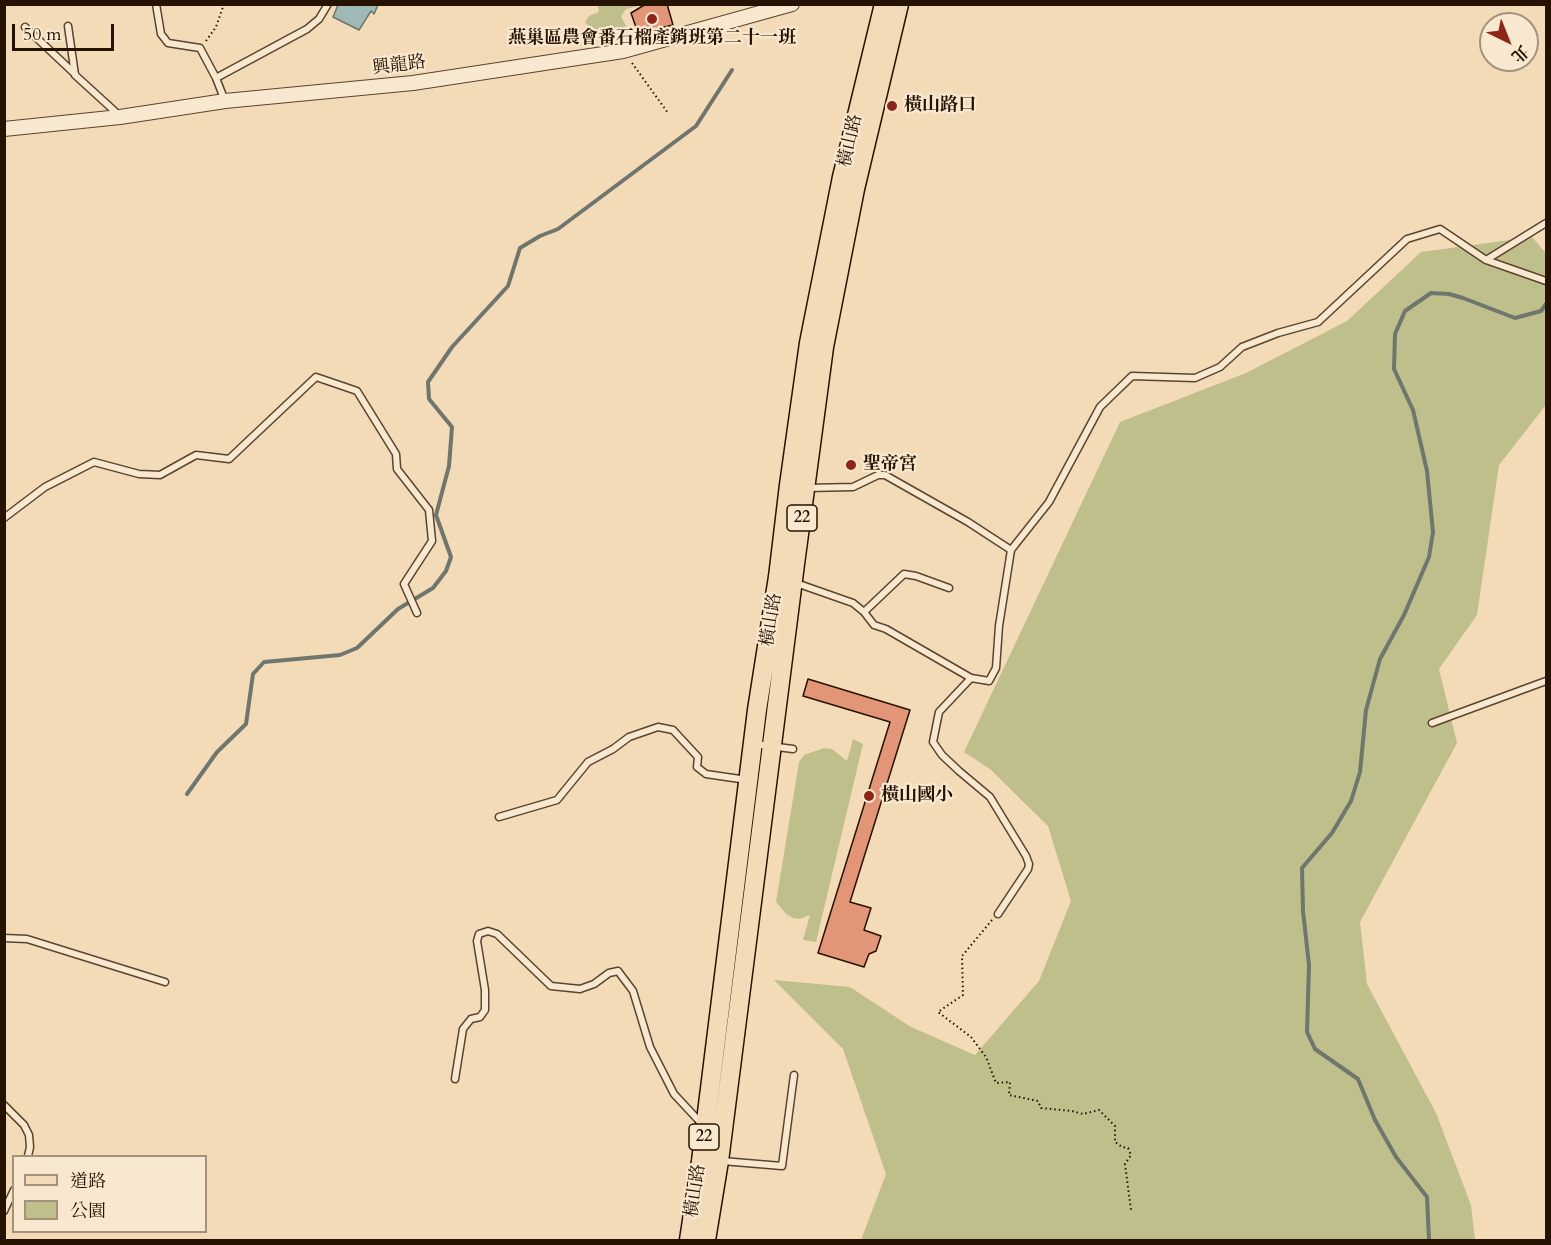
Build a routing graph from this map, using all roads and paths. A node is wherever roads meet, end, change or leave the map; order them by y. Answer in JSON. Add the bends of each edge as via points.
{"nodes":[{"id":1,"x":156,"y":4,"type":"edge"},
{"id":2,"x":224,"y":4,"type":"edge"},
{"id":3,"x":328,"y":4,"type":"edge"},
{"id":4,"x":792,"y":4,"type":"edge"},
{"id":5,"x":884,"y":4,"type":"edge"},
{"id":6,"x":899,"y":4,"type":"edge"},
{"id":7,"x":68,"y":26,"type":"dead end"},
{"id":8,"x":25,"y":27,"type":"dead end"},
{"id":9,"x":200,"y":48,"type":"junction"},
{"id":10,"x":623,"y":51,"type":"junction"},
{"id":11,"x":75,"y":75,"type":"junction"},
{"id":12,"x":216,"y":78,"type":"junction"},
{"id":13,"x":225,"y":101,"type":"junction"},
{"id":14,"x":668,"y":114,"type":"dead end"},
{"id":15,"x":120,"y":117,"type":"junction"},
{"id":16,"x":4,"y":129,"type":"edge"},
{"id":17,"x":1546,"y":224,"type":"edge"},
{"id":18,"x":1486,"y":260,"type":"junction"},
{"id":19,"x":1546,"y":281,"type":"edge"},
{"id":20,"x":797,"y":487,"type":"junction"},
{"id":21,"x":4,"y":518,"type":"edge"},
{"id":22,"x":1011,"y":550,"type":"junction"},
{"id":23,"x":786,"y":580,"type":"junction"},
{"id":24,"x":949,"y":588,"type":"dead end"},
{"id":25,"x":864,"y":612,"type":"junction"},
{"id":26,"x":417,"y":614,"type":"dead end"},
{"id":27,"x":971,"y":678,"type":"junction"},
{"id":28,"x":1546,"y":681,"type":"edge"},
{"id":29,"x":1432,"y":723,"type":"dead end"},
{"id":30,"x":753,"y":744,"type":"junction"},
{"id":31,"x":773,"y":746,"type":"junction"},
{"id":32,"x":793,"y":749,"type":"dead end"},
{"id":33,"x":748,"y":780,"type":"junction"},
{"id":34,"x":499,"y":817,"type":"dead end"},
{"id":35,"x":998,"y":914,"type":"joint"},
{"id":36,"x":4,"y":938,"type":"edge"},
{"id":37,"x":165,"y":982,"type":"dead end"},
{"id":38,"x":794,"y":1075,"type":"dead end"},
{"id":39,"x":455,"y":1079,"type":"dead end"},
{"id":40,"x":4,"y":1105,"type":"edge"},
{"id":41,"x":705,"y":1127,"type":"junction"},
{"id":42,"x":28,"y":1155,"type":"edge"},
{"id":43,"x":701,"y":1161,"type":"junction"},
{"id":44,"x":719,"y":1161,"type":"junction"},
{"id":45,"x":12,"y":1194,"type":"edge"},
{"id":46,"x":1131,"y":1210,"type":"dead end"},
{"id":47,"x":4,"y":1211,"type":"edge"},
{"id":48,"x":689,"y":1240,"type":"edge"},
{"id":49,"x":706,"y":1240,"type":"edge"}],
"edges":[{"from":1,"to":9,"type":"lane","via":[[161,34],[168,43]]},
{"from":2,"to":9,"type":"path","via":[[216,27]]},
{"from":3,"to":12,"type":"lane","via":[[319,19],[307,28]]},
{"from":4,"to":10,"type":"street","name":"興龍路"},
{"from":5,"to":20,"type":"main road","name":"橫山路","number":"22","via":[[847,156],[811,332]]},
{"from":6,"to":20,"type":"main road","name":"橫山路","number":"22","via":[[855,189]]},
{"from":7,"to":11,"type":"lane"},
{"from":8,"to":11,"type":"lane"},
{"from":9,"to":12,"type":"lane"},
{"from":10,"to":13,"type":"street","name":"興龍路","via":[[413,83]]},
{"from":10,"to":14,"type":"path"},
{"from":11,"to":15,"type":"lane"},
{"from":12,"to":13,"type":"lane"},
{"from":13,"to":15,"type":"street","name":"興龍路"},
{"from":15,"to":16,"type":"street","name":"興龍路"},
{"from":17,"to":18,"type":"lane"},
{"from":18,"to":19,"type":"lane"},
{"from":18,"to":22,"type":"lane","via":[[1440,229],[1407,239],[1318,322],[1242,347],[1220,367],[1195,378],[1132,376],[1100,407],[1049,502]]},
{"from":20,"to":22,"type":"lane","via":[[853,487],[885,475]]},
{"from":20,"to":23,"type":"main road","name":"橫山路","number":"22"},
{"from":21,"to":26,"type":"lane","via":[[45,487],[94,462],[139,474],[160,475],[196,455],[229,459],[316,377],[357,391],[396,454],[397,469],[429,510],[432,542],[404,584]]},
{"from":22,"to":27,"type":"lane","via":[[996,668],[989,681]]},
{"from":23,"to":25,"type":"lane","via":[[853,603]]},
{"from":23,"to":30,"type":"main road","name":"橫山路","number":"22"},
{"from":23,"to":31,"type":"main road","name":"橫山路","number":"22"},
{"from":24,"to":25,"type":"lane","via":[[904,574]]},
{"from":25,"to":27,"type":"lane","via":[[874,625]]},
{"from":27,"to":35,"type":"lane","via":[[939,711],[933,742],[942,755],[990,797],[1029,864]]},
{"from":28,"to":29,"type":"lane"},
{"from":30,"to":31,"type":"lane"},
{"from":30,"to":33,"type":"main road","name":"橫山路","number":"22"},
{"from":31,"to":32,"type":"lane"},
{"from":31,"to":44,"type":"main road","name":"橫山路","number":"22"},
{"from":33,"to":34,"type":"lane","via":[[706,774],[697,767],[698,757],[673,730],[658,727],[629,737],[588,762],[557,800]]},
{"from":33,"to":41,"type":"main road","name":"橫山路","number":"22"},
{"from":35,"to":46,"type":"path","via":[[962,956],[963,995],[938,1012],[971,1037],[986,1057],[996,1083],[1010,1082],[1009,1095],[1038,1101],[1041,1108],[1083,1114],[1099,1110],[1115,1126],[1115,1142],[1128,1148],[1131,1155],[1125,1164]]},
{"from":36,"to":37,"type":"lane","via":[[27,939]]},
{"from":38,"to":44,"type":"lane","via":[[782,1167]]},
{"from":39,"to":41,"type":"lane","via":[[463,1029],[471,1018],[480,1017],[485,1010],[477,941],[479,934],[488,931],[497,934],[551,986],[580,989],[618,971],[633,991],[650,1047],[674,1094]]},
{"from":40,"to":42,"type":"lane","via":[[29,1135]]},
{"from":41,"to":43,"type":"main road","name":"橫山路","number":"22"},
{"from":43,"to":44,"type":"lane"},
{"from":43,"to":48,"type":"main road","name":"橫山路","number":"22"},
{"from":44,"to":49,"type":"main road","name":"橫山路","number":"22"},
{"from":45,"to":47,"type":"lane"}]}
